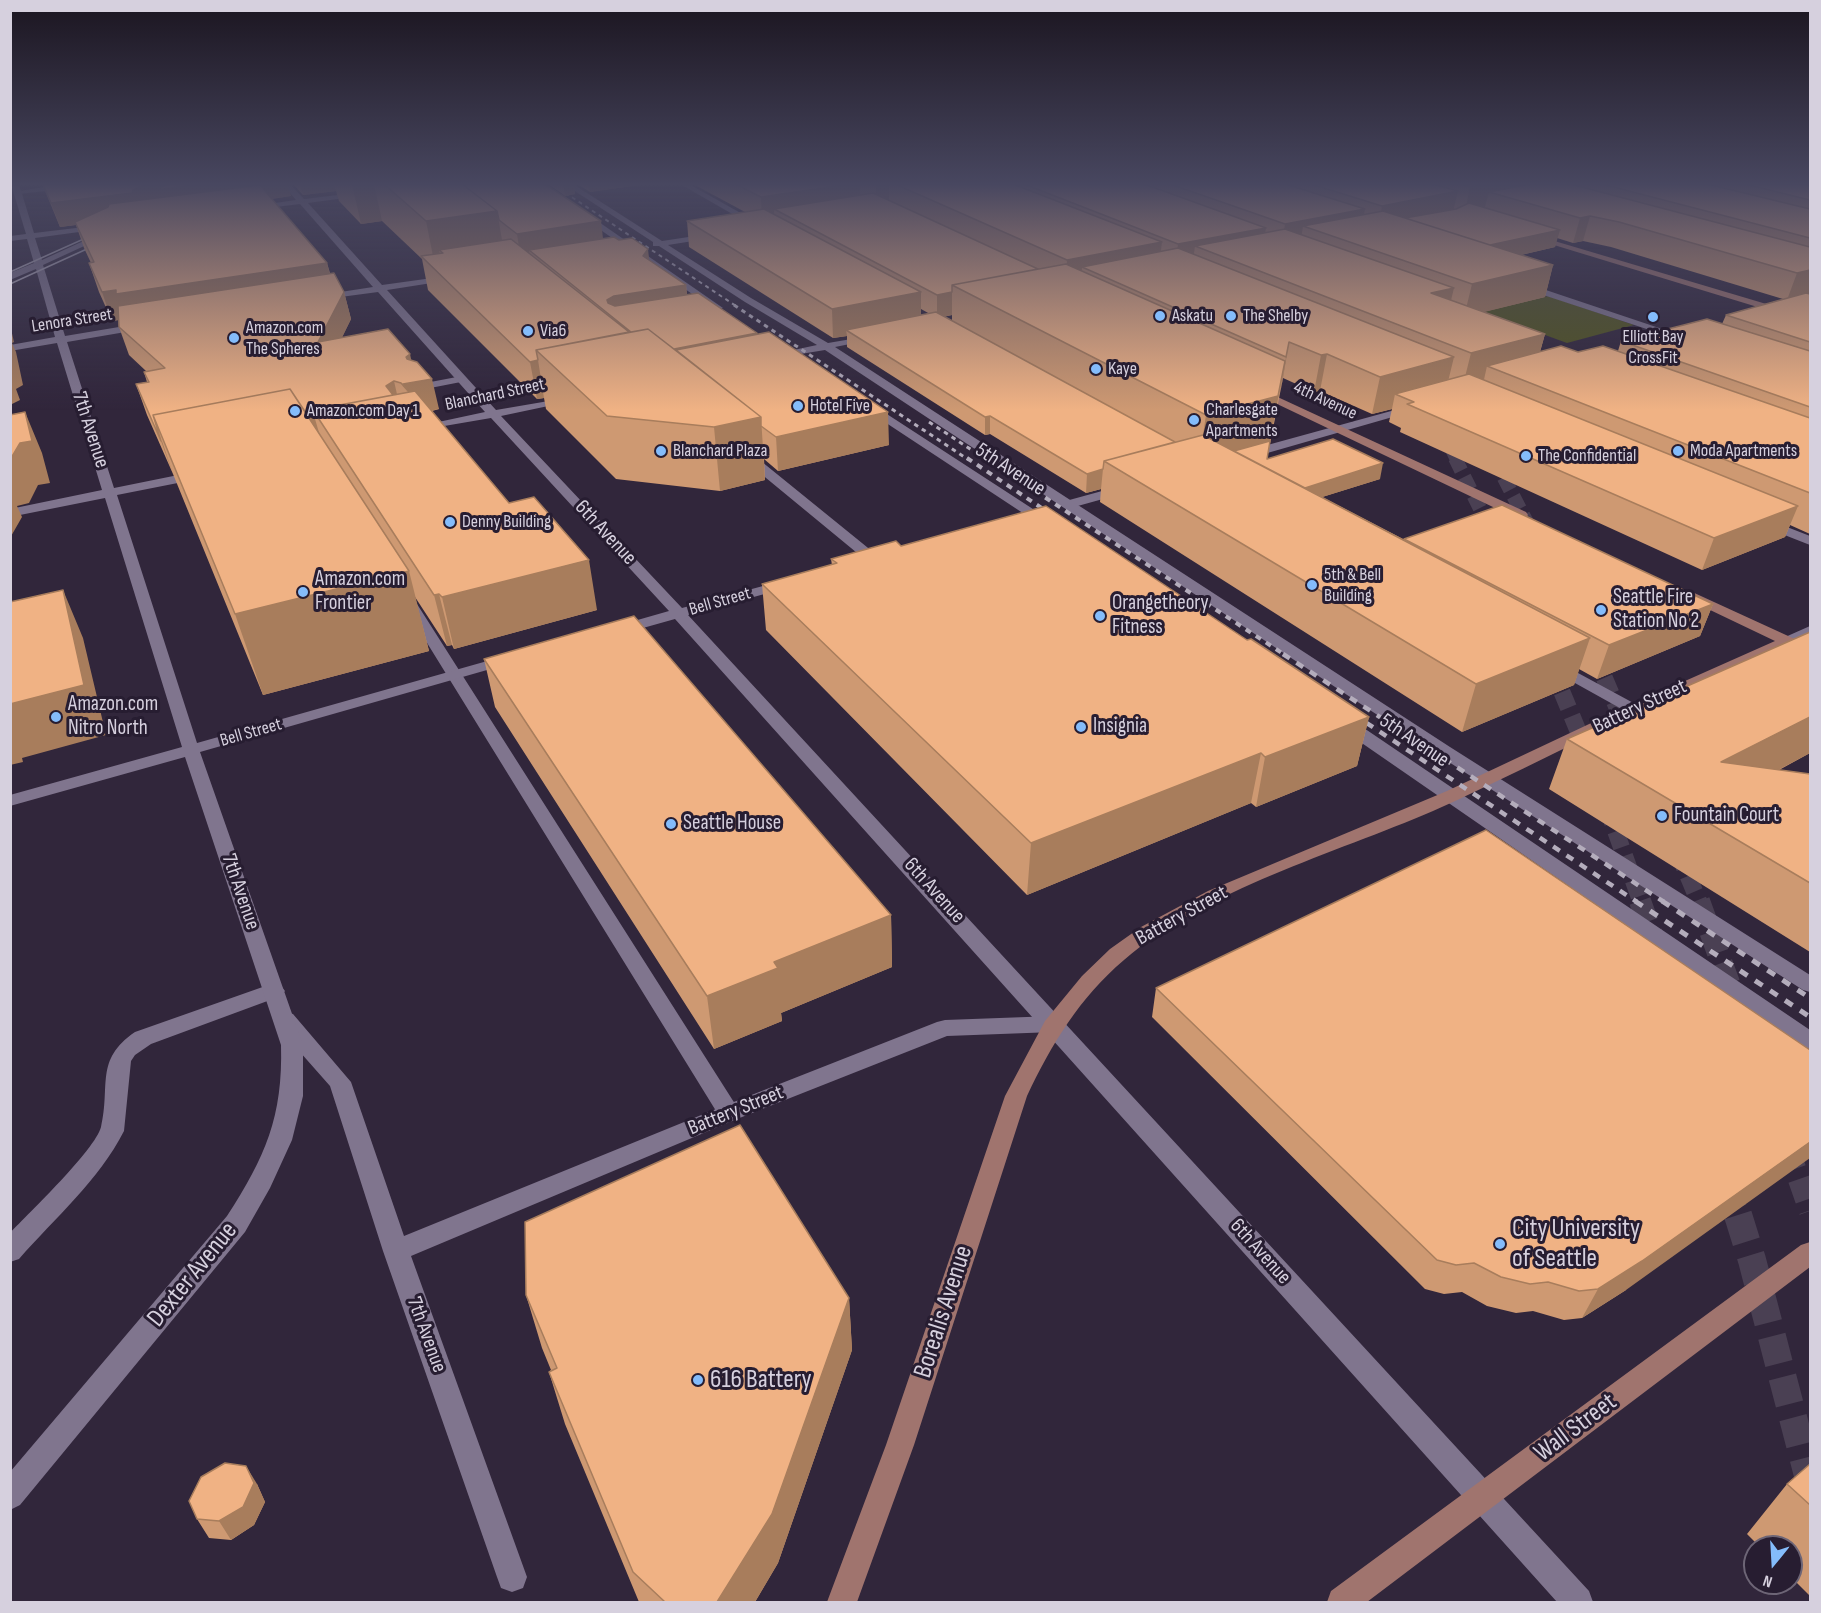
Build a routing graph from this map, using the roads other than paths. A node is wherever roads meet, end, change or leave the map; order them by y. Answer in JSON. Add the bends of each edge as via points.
{"nodes":[{"id":1,"x":38,"y":259,"type":"edge"},
{"id":2,"x":49,"y":259,"type":"edge"},
{"id":3,"x":356,"y":259,"type":"edge"},
{"id":4,"x":650,"y":259,"type":"edge"},
{"id":5,"x":685,"y":259,"type":"edge"},
{"id":6,"x":1611,"y":259,"type":"edge"},
{"id":7,"x":39,"y":264,"type":"junction"},
{"id":8,"x":463,"y":275,"type":"edge"},
{"id":9,"x":10,"y":277,"type":"edge"},
{"id":10,"x":1511,"y":281,"type":"edge"},
{"id":11,"x":382,"y":288,"type":"junction"},
{"id":12,"x":315,"y":299,"type":"edge"},
{"id":13,"x":1790,"y":305,"type":"edge"},
{"id":14,"x":703,"y":307,"type":"edge"},
{"id":15,"x":1775,"y":309,"type":"junction"},
{"id":16,"x":1750,"y":314,"type":"edge"},
{"id":17,"x":1810,"y":320,"type":"edge"},
{"id":18,"x":152,"y":325,"type":"edge"},
{"id":19,"x":1696,"y":329,"type":"edge"},
{"id":20,"x":881,"y":335,"type":"edge"},
{"id":21,"x":1675,"y":335,"type":"junction"},
{"id":22,"x":61,"y":340,"type":"junction"},
{"id":23,"x":1692,"y":341,"type":"edge"},
{"id":24,"x":1653,"y":342,"type":"edge"},
{"id":25,"x":826,"y":346,"type":"junction"},
{"id":26,"x":778,"y":347,"type":"edge"},
{"id":27,"x":10,"y":348,"type":"edge"},
{"id":28,"x":789,"y":354,"type":"junction"},
{"id":29,"x":763,"y":359,"type":"edge"},
{"id":30,"x":802,"y":363,"type":"edge"},
{"id":31,"x":462,"y":379,"type":"junction"},
{"id":32,"x":1242,"y":383,"type":"edge"},
{"id":33,"x":420,"y":387,"type":"edge"},
{"id":34,"x":586,"y":395,"type":"edge"},
{"id":35,"x":860,"y":401,"type":"edge"},
{"id":36,"x":1427,"y":404,"type":"edge"},
{"id":37,"x":493,"y":414,"type":"junction"},
{"id":38,"x":1339,"y":429,"type":"junction"},
{"id":39,"x":408,"y":430,"type":"edge"},
{"id":40,"x":738,"y":449,"type":"edge"},
{"id":41,"x":1230,"y":459,"type":"edge"},
{"id":42,"x":213,"y":472,"type":"edge"},
{"id":43,"x":1135,"y":486,"type":"edge"},
{"id":44,"x":111,"y":493,"type":"junction"},
{"id":45,"x":1067,"y":506,"type":"junction"},
{"id":46,"x":10,"y":513,"type":"edge"},
{"id":47,"x":1034,"y":514,"type":"junction"},
{"id":48,"x":1018,"y":519,"type":"edge"},
{"id":49,"x":1529,"y":519,"type":"edge"},
{"id":50,"x":1757,"y":519,"type":"edge"},
{"id":51,"x":1062,"y":533,"type":"edge"},
{"id":52,"x":1810,"y":541,"type":"edge"},
{"id":53,"x":851,"y":565,"type":"edge"},
{"id":54,"x":796,"y":581,"type":"edge"},
{"id":55,"x":1678,"y":589,"type":"edge"},
{"id":56,"x":402,"y":591,"type":"edge"},
{"id":57,"x":680,"y":613,"type":"junction"},
{"id":58,"x":1810,"y":631,"type":"edge"},
{"id":59,"x":608,"y":633,"type":"edge"},
{"id":60,"x":1788,"y":641,"type":"junction"},
{"id":61,"x":1810,"y":652,"type":"edge"},
{"id":62,"x":1537,"y":656,"type":"edge"},
{"id":63,"x":520,"y":657,"type":"edge"},
{"id":64,"x":454,"y":675,"type":"junction"},
{"id":65,"x":1634,"y":709,"type":"junction"},
{"id":66,"x":1330,"y":713,"type":"edge"},
{"id":67,"x":191,"y":750,"type":"junction"},
{"id":68,"x":1487,"y":780,"type":"junction"},
{"id":69,"x":1453,"y":796,"type":"junction"},
{"id":70,"x":10,"y":801,"type":"edge"},
{"id":71,"x":1810,"y":985,"type":"edge"},
{"id":72,"x":274,"y":990,"type":"junction"},
{"id":73,"x":283,"y":1019,"type":"junction"},
{"id":74,"x":1054,"y":1024,"type":"junction"},
{"id":75,"x":1810,"y":1041,"type":"edge"},
{"id":76,"x":729,"y":1113,"type":"junction"},
{"id":77,"x":19,"y":1230,"type":"edge"},
{"id":78,"x":10,"y":1251,"type":"edge"},
{"id":79,"x":396,"y":1251,"type":"junction"},
{"id":80,"x":1810,"y":1253,"type":"edge"},
{"id":81,"x":10,"y":1495,"type":"edge"},
{"id":82,"x":1484,"y":1498,"type":"junction"},
{"id":83,"x":512,"y":1577,"type":"dead end"},
{"id":84,"x":842,"y":1602,"type":"edge"},
{"id":85,"x":1342,"y":1602,"type":"edge"},
{"id":86,"x":1578,"y":1602,"type":"edge"}],
"edges":[{"from":1,"to":7,"type":"main road","name":"7th Avenue"},
{"from":2,"to":7,"type":"main road"},
{"from":3,"to":11,"type":"main road","name":"6th Avenue"},
{"from":4,"to":14,"type":"main road","via":[[719,309]]},
{"from":5,"to":25,"type":"main road","name":"5th Avenue"},
{"from":6,"to":15,"type":"main road"},
{"from":7,"to":9,"type":"main road"},
{"from":7,"to":22,"type":"main road","name":"7th Avenue"},
{"from":8,"to":11,"type":"main road"},
{"from":10,"to":21,"type":"main road"},
{"from":11,"to":12,"type":"main road"},
{"from":11,"to":31,"type":"main road","name":"6th Avenue"},
{"from":13,"to":15,"type":"main road"},
{"from":15,"to":16,"type":"main road"},
{"from":15,"to":17,"type":"main road"},
{"from":18,"to":22,"type":"main road","name":"Lenora Street"},
{"from":19,"to":21,"type":"main road"},
{"from":20,"to":25,"type":"main road"},
{"from":21,"to":23,"type":"main road"},
{"from":21,"to":24,"type":"main road"},
{"from":22,"to":27,"type":"main road","name":"Lenora Street"},
{"from":22,"to":44,"type":"main road","name":"7th Avenue"},
{"from":25,"to":28,"type":"main road"},
{"from":25,"to":45,"type":"main road","name":"5th Avenue"},
{"from":26,"to":28,"type":"main road"},
{"from":28,"to":29,"type":"main road"},
{"from":28,"to":30,"type":"main road"},
{"from":31,"to":33,"type":"main road"},
{"from":31,"to":37,"type":"main road","name":"6th Avenue"},
{"from":32,"to":38,"type":"main road","name":"4th Avenue"},
{"from":34,"to":37,"type":"main road","name":"Blanchard Street"},
{"from":35,"to":47,"type":"main road","name":"5th Avenue"},
{"from":36,"to":38,"type":"main road"},
{"from":37,"to":39,"type":"main road","name":"Blanchard Street"},
{"from":37,"to":57,"type":"main road","name":"6th Avenue"},
{"from":38,"to":41,"type":"main road"},
{"from":38,"to":49,"type":"main road","name":"4th Avenue"},
{"from":40,"to":53,"type":"main road","via":[[878,558]]},
{"from":42,"to":44,"type":"main road"},
{"from":43,"to":45,"type":"main road"},
{"from":44,"to":46,"type":"main road"},
{"from":44,"to":67,"type":"main road","name":"7th Avenue"},
{"from":45,"to":47,"type":"main road"},
{"from":45,"to":68,"type":"main road","name":"5th Avenue"},
{"from":47,"to":48,"type":"main road"},
{"from":47,"to":51,"type":"main road","name":"5th Avenue"},
{"from":50,"to":52,"type":"main road"},
{"from":54,"to":57,"type":"main road","name":"Bell Street"},
{"from":55,"to":60,"type":"main road"},
{"from":56,"to":64,"type":"main road"},
{"from":57,"to":59,"type":"main road","name":"Bell Street"},
{"from":57,"to":74,"type":"main road","name":"6th Avenue"},
{"from":58,"to":60,"type":"main road","name":"Battery Street"},
{"from":60,"to":61,"type":"main road"},
{"from":60,"to":65,"type":"main road","name":"Battery Street"},
{"from":62,"to":65,"type":"main road"},
{"from":63,"to":64,"type":"main road","name":"Bell Street"},
{"from":64,"to":67,"type":"main road","name":"Bell Street"},
{"from":64,"to":76,"type":"main road"},
{"from":65,"to":68,"type":"main road","name":"Battery Street"},
{"from":66,"to":69,"type":"main road","name":"5th Avenue"},
{"from":67,"to":70,"type":"main road","name":"Bell Street"},
{"from":67,"to":72,"type":"main road","name":"7th Avenue"},
{"from":68,"to":69,"type":"main road","name":"Battery Street"},
{"from":68,"to":71,"type":"main road","name":"5th Avenue"},
{"from":69,"to":74,"type":"main road","name":"Battery Street","via":[[1267,871],[1172,916],[1101,968]]},
{"from":69,"to":75,"type":"main road","name":"5th Avenue"},
{"from":72,"to":73,"type":"main road","name":"7th Avenue"},
{"from":72,"to":77,"type":"main road","via":[[143,1038],[127,1049],[120,1060],[112,1131],[95,1158]]},
{"from":73,"to":79,"type":"main road","name":"7th Avenue","via":[[340,1082]]},
{"from":73,"to":81,"type":"main road","name":"Dexter Avenue","via":[[292,1046],[295,1076],[280,1146],[262,1184],[204,1264]]},
{"from":74,"to":76,"type":"main road","name":"Battery Street","via":[[945,1028]]},
{"from":74,"to":82,"type":"main road","name":"6th Avenue"},
{"from":74,"to":84,"type":"main road","name":"Borealis Avenue","via":[[1016,1096],[900,1445]]},
{"from":76,"to":79,"type":"main road","name":"Battery Street"},
{"from":77,"to":78,"type":"main road"},
{"from":79,"to":83,"type":"main road","name":"7th Avenue"},
{"from":80,"to":82,"type":"main road","name":"Wall Street"},
{"from":82,"to":85,"type":"main road","name":"Wall Street"},
{"from":82,"to":86,"type":"main road","name":"6th Avenue"}]}
